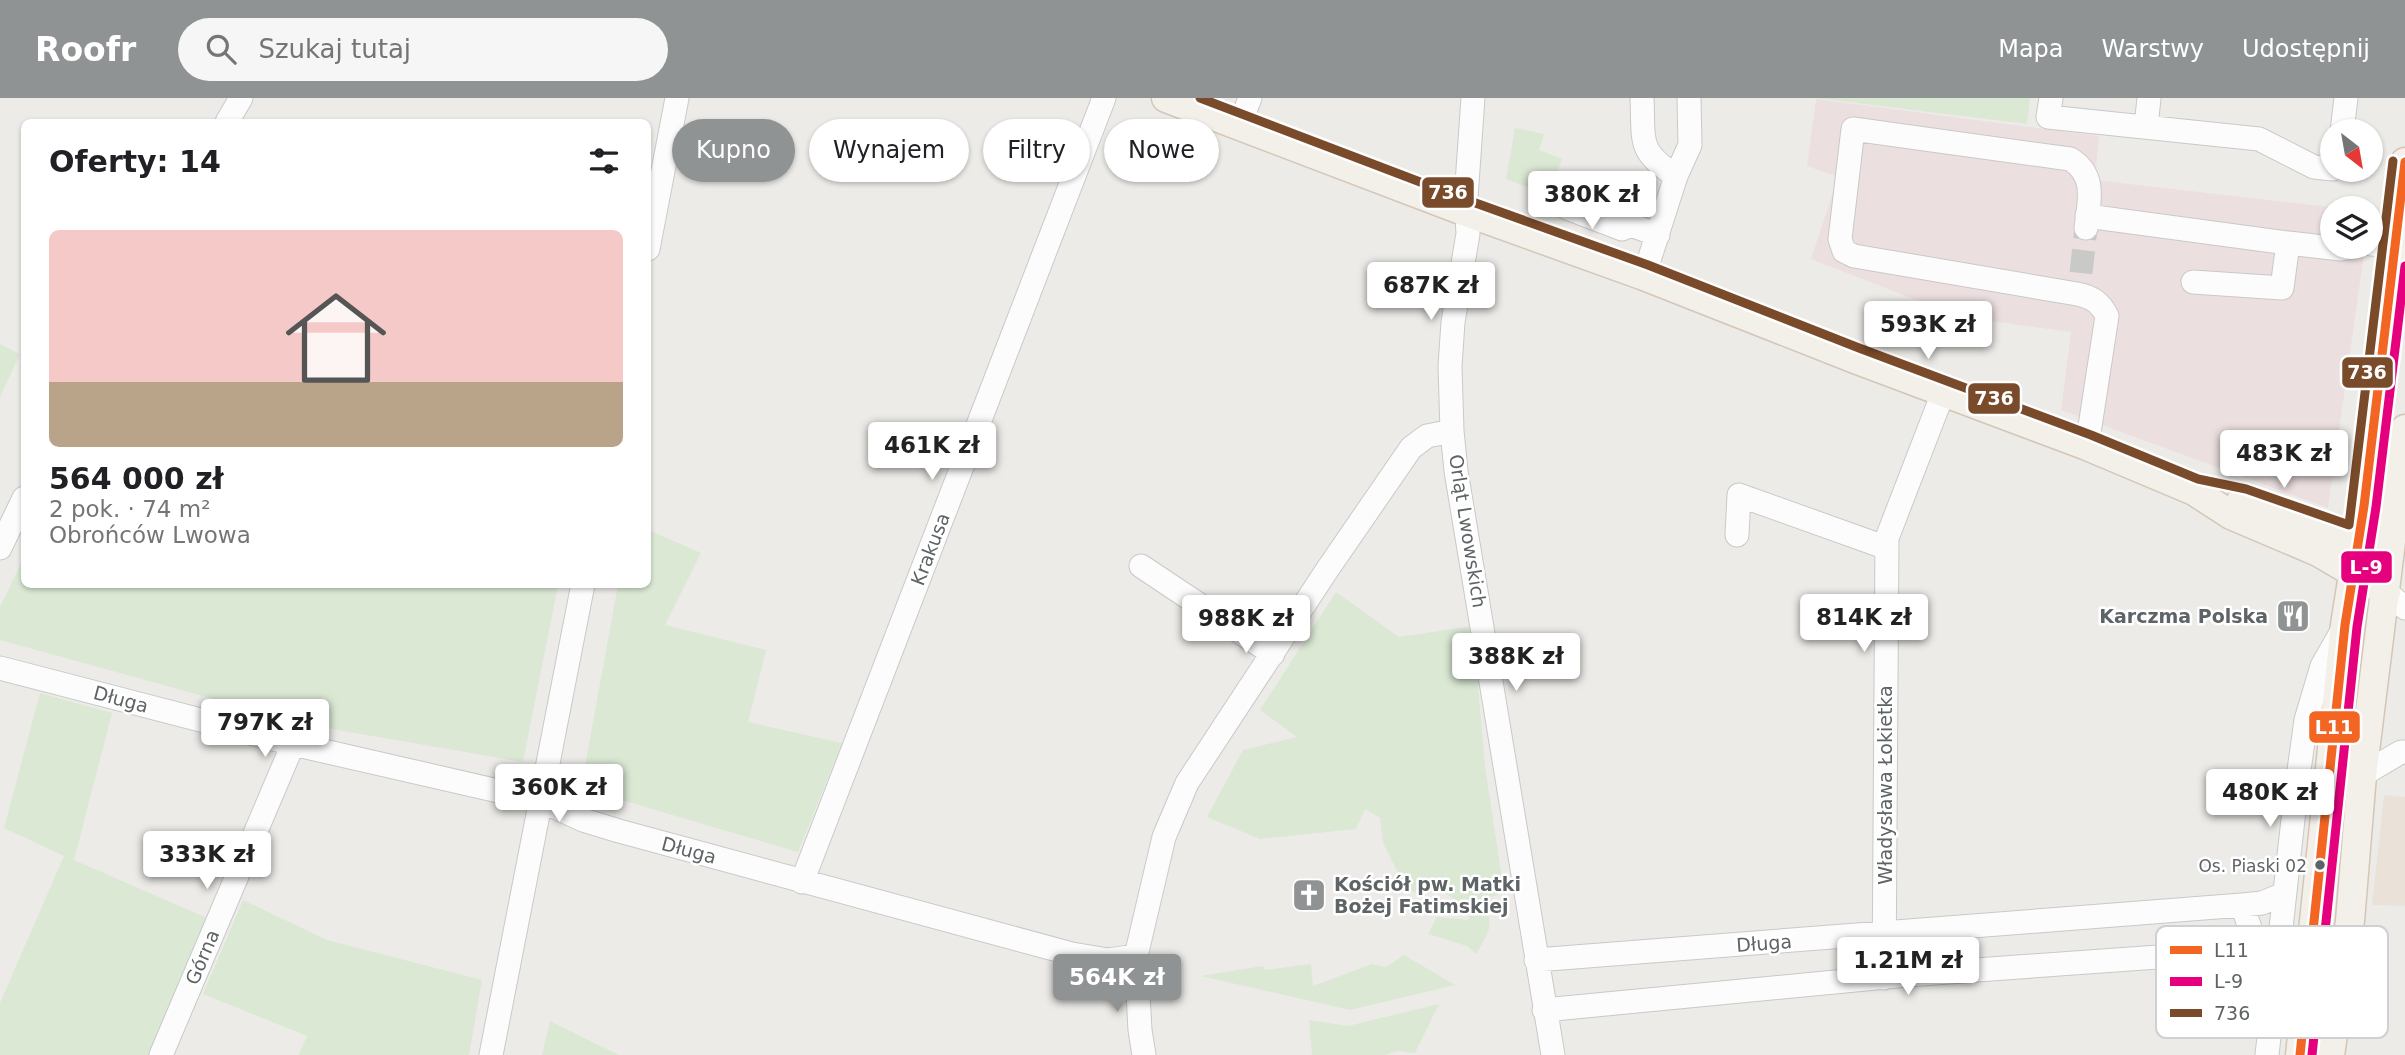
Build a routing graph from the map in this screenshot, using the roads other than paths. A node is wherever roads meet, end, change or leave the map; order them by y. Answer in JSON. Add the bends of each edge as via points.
{"nodes":[{"id":1,"x":241,"y":98,"type":"edge"},
{"id":2,"x":677,"y":98,"type":"edge"},
{"id":3,"x":1104,"y":98,"type":"edge"},
{"id":4,"x":1166,"y":98,"type":"edge"},
{"id":5,"x":1250,"y":98,"type":"edge"},
{"id":6,"x":1473,"y":98,"type":"edge"},
{"id":7,"x":1642,"y":98,"type":"edge"},
{"id":8,"x":1689,"y":98,"type":"edge"},
{"id":9,"x":2051,"y":98,"type":"edge"},
{"id":10,"x":2149,"y":98,"type":"edge"},
{"id":11,"x":2346,"y":98,"type":"edge"},
{"id":12,"x":229,"y":119,"type":"edge"},
{"id":13,"x":2343,"y":119,"type":"edge"},
{"id":14,"x":1239,"y":127,"type":"junction"},
{"id":15,"x":2146,"y":127,"type":"junction"},
{"id":16,"x":2405,"y":162,"type":"edge"},
{"id":17,"x":2320,"y":168,"type":"edge"},
{"id":18,"x":1676,"y":176,"type":"junction"},
{"id":19,"x":1567,"y":208,"type":"dead end"},
{"id":20,"x":1466,"y":212,"type":"junction"},
{"id":21,"x":651,"y":231,"type":"edge"},
{"id":22,"x":1658,"y":235,"type":"junction"},
{"id":23,"x":2288,"y":243,"type":"junction"},
{"id":24,"x":2383,"y":245,"type":"edge"},
{"id":25,"x":2320,"y":247,"type":"edge"},
{"id":26,"x":2382,"y":259,"type":"edge"},
{"id":27,"x":1644,"y":276,"type":"junction"},
{"id":28,"x":2193,"y":282,"type":"dead end"},
{"id":29,"x":1943,"y":393,"type":"junction"},
{"id":30,"x":2405,"y":429,"type":"edge"},
{"id":31,"x":1452,"y":431,"type":"junction"},
{"id":32,"x":2087,"y":446,"type":"junction"},
{"id":33,"x":2194,"y":491,"type":"junction"},
{"id":34,"x":21,"y":504,"type":"edge"},
{"id":35,"x":1737,"y":535,"type":"dead end"},
{"id":36,"x":2359,"y":542,"type":"junction"},
{"id":37,"x":0,"y":548,"type":"edge"},
{"id":38,"x":1887,"y":548,"type":"junction"},
{"id":39,"x":1140,"y":566,"type":"dead end"},
{"id":40,"x":2353,"y":572,"type":"junction"},
{"id":41,"x":2396,"y":585,"type":"edge"},
{"id":42,"x":582,"y":588,"type":"edge"},
{"id":43,"x":2345,"y":625,"type":"junction"},
{"id":44,"x":1273,"y":654,"type":"junction"},
{"id":45,"x":0,"y":668,"type":"edge"},
{"id":46,"x":293,"y":744,"type":"junction"},
{"id":47,"x":2405,"y":752,"type":"edge"},
{"id":48,"x":2362,"y":775,"type":"junction"},
{"id":49,"x":542,"y":801,"type":"junction"},
{"id":50,"x":802,"y":882,"type":"junction"},
{"id":51,"x":2284,"y":894,"type":"junction"},
{"id":52,"x":2242,"y":905,"type":"junction"},
{"id":53,"x":2249,"y":926,"type":"edge"},
{"id":54,"x":2281,"y":926,"type":"edge"},
{"id":55,"x":2314,"y":926,"type":"edge"},
{"id":56,"x":2349,"y":926,"type":"edge"},
{"id":57,"x":1885,"y":934,"type":"junction"},
{"id":58,"x":1136,"y":956,"type":"junction"},
{"id":59,"x":2156,"y":957,"type":"edge"},
{"id":60,"x":1536,"y":960,"type":"junction"},
{"id":61,"x":1884,"y":978,"type":"junction"},
{"id":62,"x":1544,"y":1010,"type":"junction"},
{"id":63,"x":161,"y":1055,"type":"edge"},
{"id":64,"x":491,"y":1055,"type":"edge"},
{"id":65,"x":1144,"y":1055,"type":"edge"},
{"id":66,"x":1553,"y":1055,"type":"edge"}],
"edges":[{"from":1,"to":12,"type":"street"},
{"from":2,"to":21,"type":"street"},
{"from":3,"to":50,"type":"street","name":"Krakusa"},
{"from":4,"to":14,"type":"main road"},
{"from":5,"to":14,"type":"street"},
{"from":6,"to":20,"type":"street","name":"Orląt Lwowskich"},
{"from":7,"to":18,"type":"street","via":[[1644,146],[1656,163]]},
{"from":8,"to":18,"type":"street","via":[[1690,145]]},
{"from":9,"to":15,"type":"street","via":[[2048,117]]},
{"from":10,"to":15,"type":"street"},
{"from":11,"to":13,"type":"street"},
{"from":14,"to":20,"type":"main road"},
{"from":15,"to":17,"type":"street","via":[[2259,139]]},
{"from":16,"to":24,"type":"main road"},
{"from":18,"to":22,"type":"street"},
{"from":19,"to":22,"type":"street","via":[[1622,229],[1630,225]]},
{"from":20,"to":27,"type":"main road"},
{"from":20,"to":31,"type":"street","name":"Orląt Lwowskich","via":[[1468,234],[1452,322]]},
{"from":22,"to":27,"type":"street"},
{"from":23,"to":25,"type":"street"},
{"from":23,"to":28,"type":"street","via":[[2282,288]]},
{"from":23,"to":32,"type":"street","via":[[2086,222],[2088,178],[2070,159],[1853,129],[1840,239],[1844,251],[1854,256],[2079,284],[2104,309],[2107,316]]},
{"from":26,"to":36,"type":"main road"},
{"from":27,"to":29,"type":"main road"},
{"from":29,"to":32,"type":"main road"},
{"from":29,"to":38,"type":"street","name":"Władysława Łokietka"},
{"from":30,"to":41,"type":"main road"},
{"from":31,"to":44,"type":"street","via":[[1427,436],[1411,448]]},
{"from":31,"to":60,"type":"street","name":"Orląt Lwowskich"},
{"from":32,"to":33,"type":"main road"},
{"from":33,"to":36,"type":"main road","via":[[2242,502]]},
{"from":33,"to":40,"type":"main road","via":[[2231,514]]},
{"from":34,"to":37,"type":"street"},
{"from":35,"to":38,"type":"street","via":[[1739,495]]},
{"from":36,"to":40,"type":"main road"},
{"from":36,"to":41,"type":"main road"},
{"from":38,"to":57,"type":"street","name":"Władysława Łokietka"},
{"from":39,"to":44,"type":"street"},
{"from":40,"to":41,"type":"main road"},
{"from":40,"to":43,"type":"main road"},
{"from":41,"to":48,"type":"main road"},
{"from":42,"to":49,"type":"street"},
{"from":43,"to":51,"type":"street","via":[[2322,666],[2306,720]]},
{"from":43,"to":55,"type":"main road"},
{"from":44,"to":58,"type":"street","via":[[1188,783],[1164,837]]},
{"from":45,"to":46,"type":"street","name":"Długa"},
{"from":46,"to":49,"type":"street","name":"Długa"},
{"from":46,"to":63,"type":"street","name":"Górna"},
{"from":47,"to":48,"type":"street"},
{"from":48,"to":56,"type":"main road"},
{"from":49,"to":50,"type":"street","name":"Długa","via":[[583,820]]},
{"from":49,"to":64,"type":"street"},
{"from":50,"to":58,"type":"street","name":"Długa","via":[[1072,954],[1108,960]]},
{"from":51,"to":52,"type":"street","name":"Długa"},
{"from":51,"to":54,"type":"street"},
{"from":52,"to":53,"type":"street"},
{"from":52,"to":57,"type":"street","name":"Długa"},
{"from":57,"to":60,"type":"street","name":"Długa"},
{"from":57,"to":61,"type":"street","name":"Władysława Łokietka"},
{"from":58,"to":65,"type":"street"},
{"from":59,"to":61,"type":"street"},
{"from":60,"to":62,"type":"street","name":"Orląt Lwowskich"},
{"from":61,"to":62,"type":"street"},
{"from":62,"to":66,"type":"street","name":"Orląt Lwowskich"}]}
